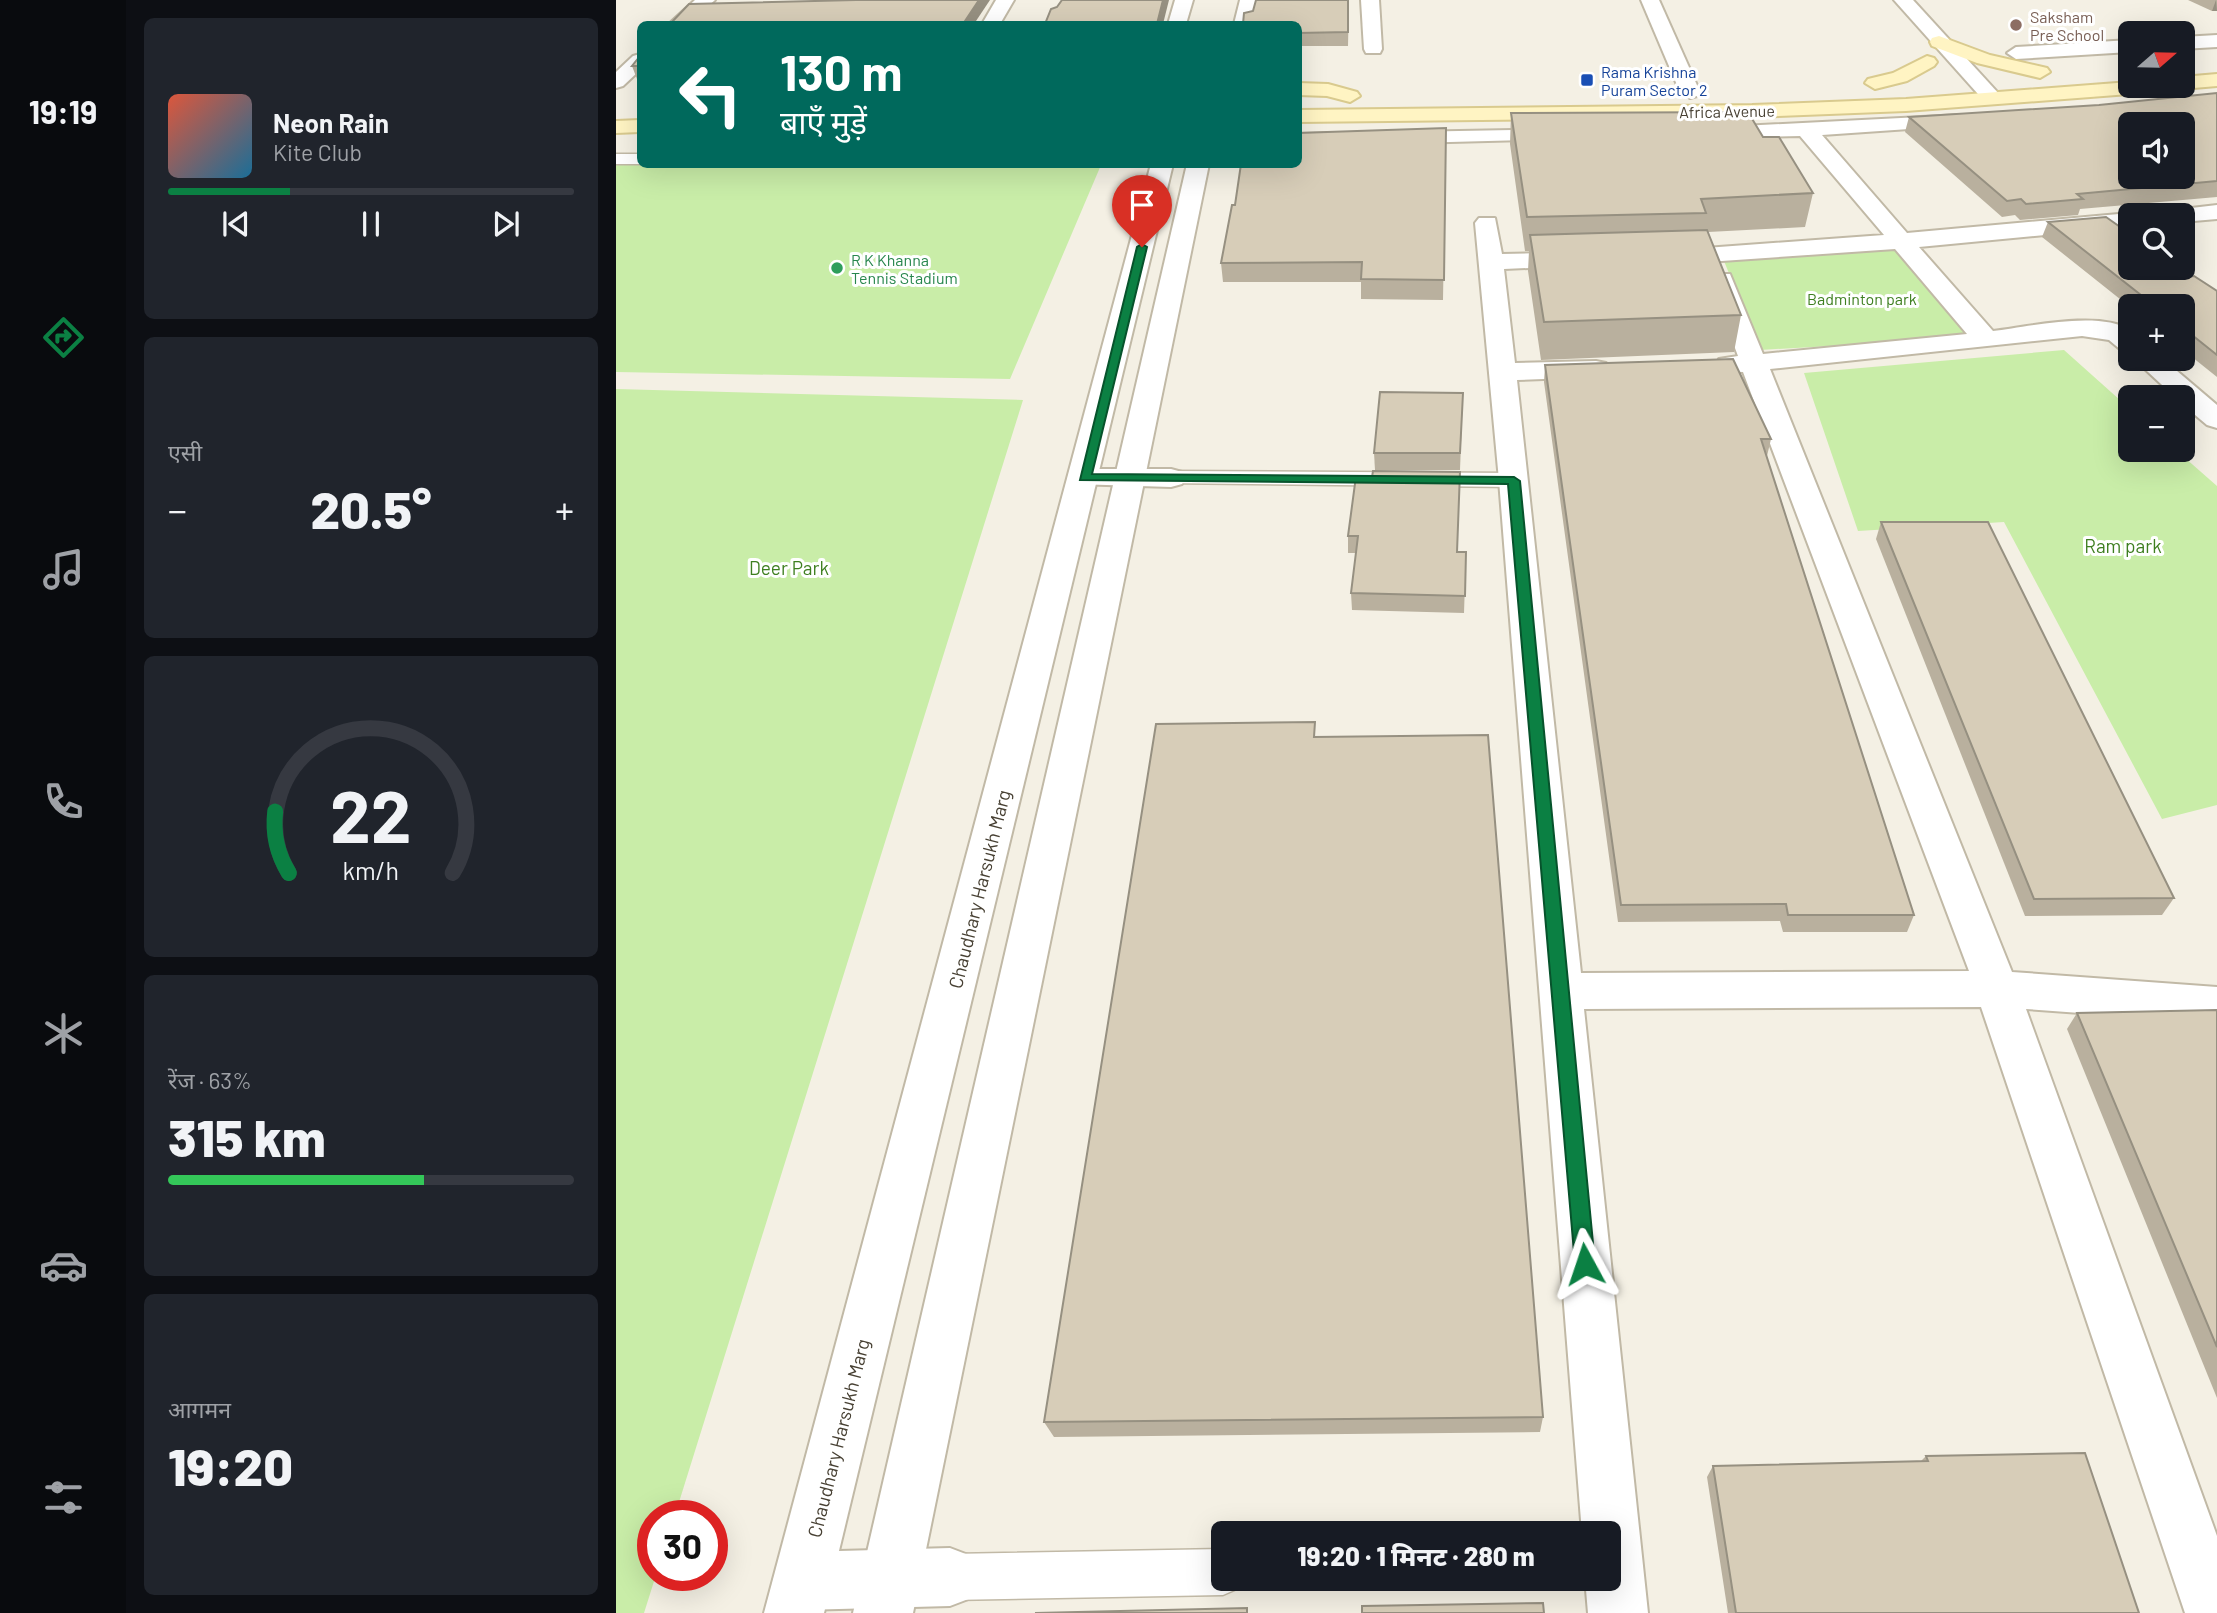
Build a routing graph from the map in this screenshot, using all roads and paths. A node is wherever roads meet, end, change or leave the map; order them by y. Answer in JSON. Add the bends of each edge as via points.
{"nodes":[{"id":1,"x":1005,"y":0,"type":"edge"},
{"id":2,"x":1184,"y":0,"type":"edge"},
{"id":3,"x":1249,"y":0,"type":"edge"},
{"id":4,"x":1370,"y":0,"type":"edge"},
{"id":5,"x":1650,"y":0,"type":"edge"},
{"id":6,"x":1903,"y":0,"type":"edge"},
{"id":7,"x":708,"y":6,"type":"edge"},
{"id":8,"x":683,"y":21,"type":"edge"},
{"id":9,"x":993,"y":21,"type":"edge"},
{"id":10,"x":1178,"y":21,"type":"edge"},
{"id":11,"x":1244,"y":21,"type":"edge"},
{"id":12,"x":2217,"y":41,"type":"edge"},
{"id":13,"x":1939,"y":42,"type":"junction"},
{"id":14,"x":2195,"y":42,"type":"edge"},
{"id":15,"x":1373,"y":49,"type":"dead end"},
{"id":16,"x":2118,"y":49,"type":"edge"},
{"id":17,"x":2016,"y":53,"type":"dead end"},
{"id":18,"x":2217,"y":58,"type":"edge"},
{"id":19,"x":2195,"y":60,"type":"edge"},
{"id":20,"x":637,"y":63,"type":"edge"},
{"id":21,"x":2071,"y":63,"type":"junction"},
{"id":22,"x":1925,"y":65,"type":"joint"},
{"id":23,"x":2118,"y":66,"type":"edge"},
{"id":24,"x":2040,"y":72,"type":"junction"},
{"id":25,"x":1962,"y":79,"type":"junction"},
{"id":26,"x":2217,"y":80,"type":"edge"},
{"id":27,"x":616,"y":82,"type":"edge"},
{"id":28,"x":2195,"y":82,"type":"edge"},
{"id":29,"x":1849,"y":84,"type":"dead end"},
{"id":30,"x":1302,"y":89,"type":"edge"},
{"id":31,"x":1716,"y":90,"type":"dead end"},
{"id":32,"x":1690,"y":92,"type":"junction"},
{"id":33,"x":1350,"y":96,"type":"junction"},
{"id":34,"x":1302,"y":97,"type":"edge"},
{"id":35,"x":2164,"y":98,"type":"edge"},
{"id":36,"x":1993,"y":99,"type":"junction"},
{"id":37,"x":2217,"y":100,"type":"edge"},
{"id":38,"x":1961,"y":101,"type":"junction"},
{"id":39,"x":616,"y":106,"type":"edge"},
{"id":40,"x":637,"y":106,"type":"edge"},
{"id":41,"x":1302,"y":116,"type":"edge"},
{"id":42,"x":637,"y":126,"type":"edge"},
{"id":43,"x":616,"y":127,"type":"edge"},
{"id":44,"x":1806,"y":130,"type":"junction"},
{"id":45,"x":1685,"y":133,"type":"edge"},
{"id":46,"x":1576,"y":135,"type":"edge"},
{"id":47,"x":1302,"y":140,"type":"edge"},
{"id":48,"x":616,"y":159,"type":"edge"},
{"id":49,"x":637,"y":159,"type":"edge"},
{"id":50,"x":1161,"y":168,"type":"edge"},
{"id":51,"x":1197,"y":168,"type":"edge"},
{"id":52,"x":2215,"y":214,"type":"edge"},
{"id":53,"x":2195,"y":215,"type":"edge"},
{"id":54,"x":2118,"y":221,"type":"edge"},
{"id":55,"x":1903,"y":241,"type":"junction"},
{"id":56,"x":1712,"y":256,"type":"junction"},
{"id":57,"x":1657,"y":257,"type":"edge"},
{"id":58,"x":1601,"y":259,"type":"edge"},
{"id":59,"x":2118,"y":334,"type":"edge"},
{"id":60,"x":1986,"y":340,"type":"junction"},
{"id":61,"x":1752,"y":364,"type":"junction"},
{"id":62,"x":1710,"y":365,"type":"edge"},
{"id":63,"x":1626,"y":368,"type":"edge"},
{"id":64,"x":2161,"y":371,"type":"edge"},
{"id":65,"x":1501,"y":372,"type":"junction"},
{"id":66,"x":2217,"y":419,"type":"edge"},
{"id":67,"x":1085,"y":478,"type":"junction"},
{"id":68,"x":1151,"y":478,"type":"junction"},
{"id":69,"x":1514,"y":481,"type":"junction"},
{"id":70,"x":1997,"y":989,"type":"junction"},
{"id":71,"x":1559,"y":991,"type":"junction"},
{"id":72,"x":2217,"y":1004,"type":"edge"},
{"id":73,"x":1607,"y":1521,"type":"edge"},
{"id":74,"x":1211,"y":1572,"type":"edge"},
{"id":75,"x":950,"y":1577,"type":"joint"},
{"id":76,"x":1615,"y":1591,"type":"edge"},
{"id":77,"x":886,"y":1596,"type":"edge"},
{"id":78,"x":798,"y":1597,"type":"edge"},
{"id":79,"x":1618,"y":1613,"type":"edge"},
{"id":80,"x":2215,"y":1613,"type":"edge"}],
"edges":[{"from":1,"to":9,"type":"street"},
{"from":2,"to":10,"type":"street"},
{"from":3,"to":11,"type":"street"},
{"from":4,"to":15,"type":"street"},
{"from":5,"to":32,"type":"street"},
{"from":6,"to":13,"type":"street"},
{"from":7,"to":8,"type":"street"},
{"from":12,"to":14,"type":"street"},
{"from":13,"to":24,"type":"main road","via":[[1984,60]]},
{"from":13,"to":25,"type":"street"},
{"from":16,"to":21,"type":"street"},
{"from":17,"to":21,"type":"street"},
{"from":18,"to":19,"type":"main road"},
{"from":20,"to":27,"type":"street"},
{"from":21,"to":23,"type":"main road"},
{"from":21,"to":24,"type":"main road"},
{"from":22,"to":29,"type":"main road","via":[[1875,83]]},
{"from":22,"to":38,"type":"street"},
{"from":24,"to":25,"type":"main road"},
{"from":25,"to":36,"type":"street"},
{"from":26,"to":28,"type":"main road"},
{"from":30,"to":33,"type":"main road"},
{"from":31,"to":32,"type":"main road","name":"Africa Avenue"},
{"from":32,"to":33,"type":"main road","name":"Africa Avenue"},
{"from":33,"to":34,"type":"main road","name":"Africa Avenue"},
{"from":35,"to":36,"type":"main road","name":"Africa Avenue"},
{"from":35,"to":37,"type":"street"},
{"from":35,"to":44,"type":"street"},
{"from":36,"to":38,"type":"main road","name":"Africa Avenue"},
{"from":38,"to":41,"type":"main road","name":"Africa Avenue","via":[[1752,111]]},
{"from":39,"to":40,"type":"main road"},
{"from":42,"to":43,"type":"main road"},
{"from":44,"to":45,"type":"street"},
{"from":44,"to":55,"type":"street"},
{"from":46,"to":47,"type":"street"},
{"from":48,"to":49,"type":"lane"},
{"from":50,"to":67,"type":"street","name":"Chaudhary Harsukh Marg"},
{"from":51,"to":68,"type":"street"},
{"from":52,"to":53,"type":"street"},
{"from":54,"to":55,"type":"street"},
{"from":55,"to":56,"type":"street"},
{"from":55,"to":60,"type":"street"},
{"from":56,"to":57,"type":"street"},
{"from":56,"to":61,"type":"street"},
{"from":58,"to":65,"type":"street","via":[[1489,242]]},
{"from":59,"to":60,"type":"street","via":[[2093,327]]},
{"from":60,"to":61,"type":"street"},
{"from":61,"to":62,"type":"street"},
{"from":61,"to":70,"type":"street"},
{"from":63,"to":65,"type":"street"},
{"from":64,"to":66,"type":"street"},
{"from":65,"to":69,"type":"street"},
{"from":67,"to":68,"type":"street"},
{"from":67,"to":78,"type":"street","name":"Chaudhary Harsukh Marg"},
{"from":68,"to":69,"type":"lane"},
{"from":68,"to":77,"type":"street"},
{"from":69,"to":71,"type":"street"},
{"from":70,"to":71,"type":"street"},
{"from":70,"to":72,"type":"street"},
{"from":70,"to":80,"type":"street"},
{"from":71,"to":73,"type":"street"},
{"from":74,"to":75,"type":"lane"},
{"from":75,"to":77,"type":"street"},
{"from":76,"to":79,"type":"street"},
{"from":77,"to":78,"type":"street"}]}
